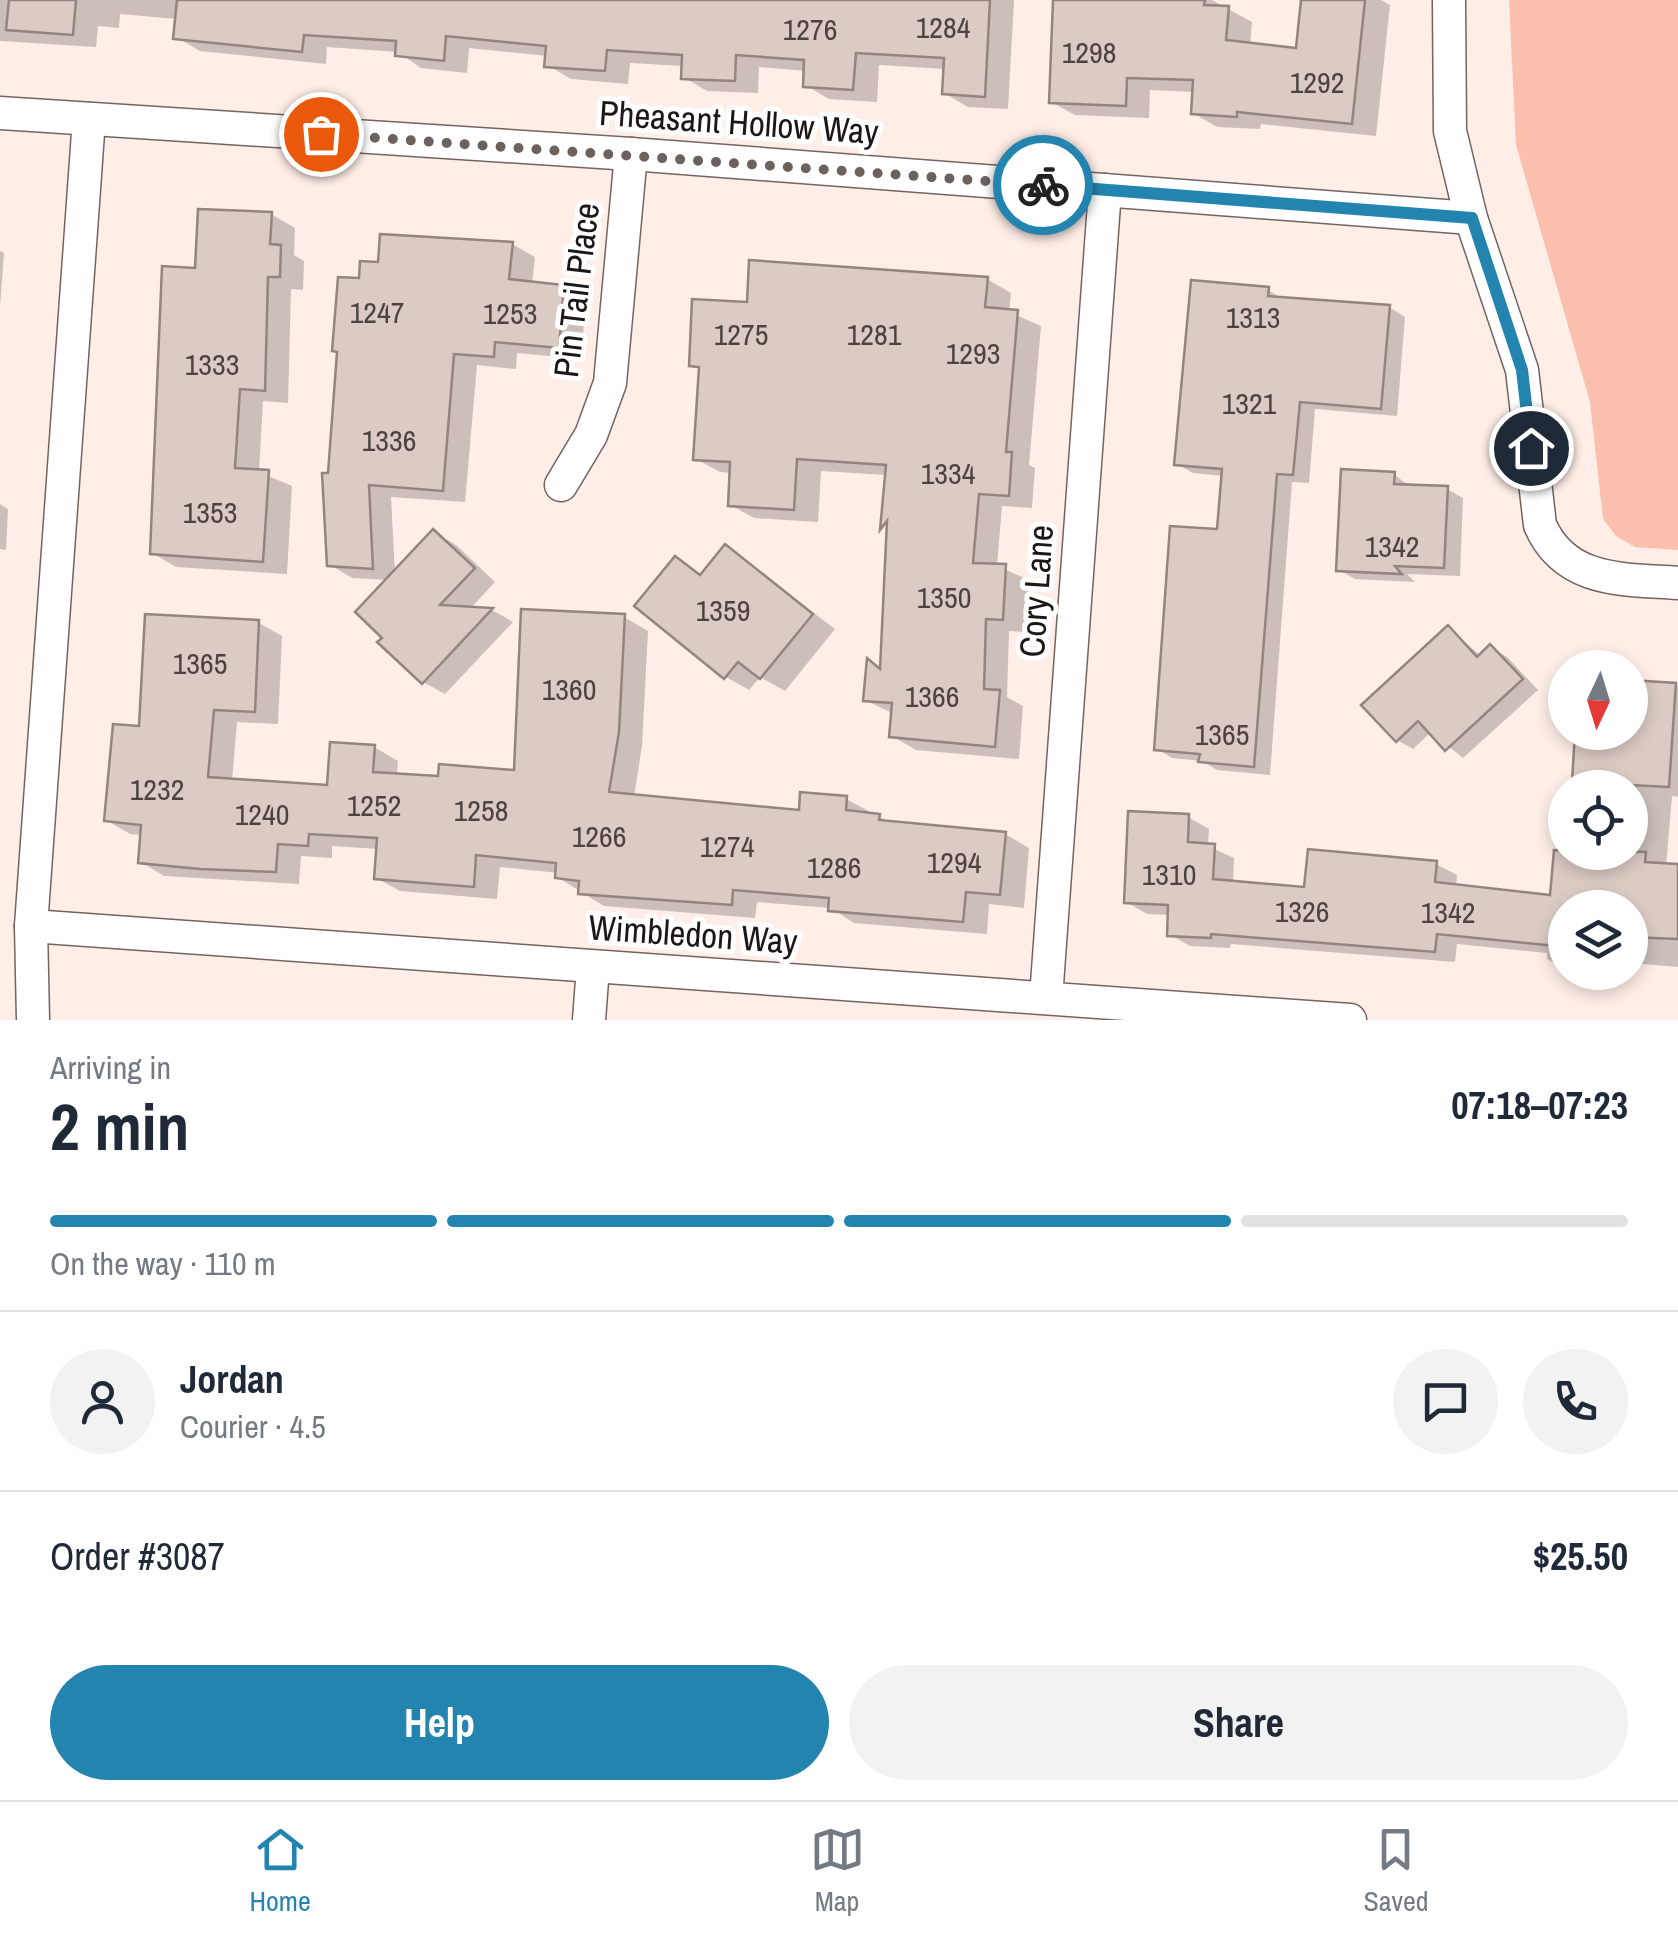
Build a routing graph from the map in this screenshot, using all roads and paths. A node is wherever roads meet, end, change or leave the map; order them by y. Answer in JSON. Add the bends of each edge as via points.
{"nodes":[{"id":1,"x":1449,"y":0,"type":"edge"},
{"id":2,"x":0,"y":113,"type":"edge"},
{"id":3,"x":88,"y":119,"type":"junction"},
{"id":4,"x":632,"y":154,"type":"junction"},
{"id":5,"x":1105,"y":190,"type":"junction"},
{"id":6,"x":1472,"y":218,"type":"junction"},
{"id":7,"x":560,"y":485,"type":"dead end"},
{"id":8,"x":1678,"y":583,"type":"edge"},
{"id":9,"x":30,"y":926,"type":"junction"},
{"id":10,"x":593,"y":966,"type":"junction"},
{"id":11,"x":1046,"y":998,"type":"junction"},
{"id":12,"x":33,"y":1020,"type":"edge"},
{"id":13,"x":589,"y":1020,"type":"edge"},
{"id":14,"x":1350,"y":1020,"type":"edge"}],
"edges":[{"from":1,"to":6,"type":"street","via":[[1450,130]]},
{"from":2,"to":3,"type":"street","name":"Pheasant Hollow Way"},
{"from":3,"to":4,"type":"street","name":"Pheasant Hollow Way"},
{"from":3,"to":9,"type":"street"},
{"from":4,"to":5,"type":"street","name":"Pheasant Hollow Way"},
{"from":4,"to":7,"type":"street","name":"Pin Tail Place","via":[[610,383],[591,435]]},
{"from":5,"to":6,"type":"street","name":"Pheasant Hollow Way"},
{"from":5,"to":11,"type":"street","name":"Cory Lane"},
{"from":6,"to":8,"type":"street","via":[[1522,370],[1540,525],[1549,545],[1581,572]]},
{"from":9,"to":10,"type":"street","name":"Wimbledon Way"},
{"from":9,"to":12,"type":"street"},
{"from":10,"to":11,"type":"street","name":"Wimbledon Way"},
{"from":10,"to":13,"type":"street"},
{"from":11,"to":14,"type":"street","name":"Wimbledon Way"}]}
